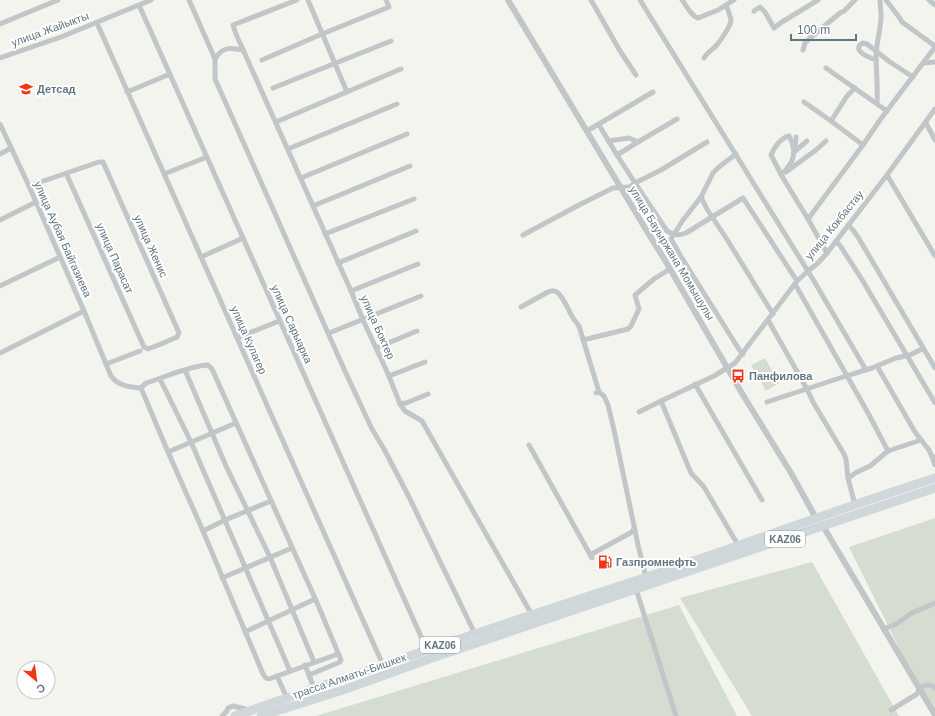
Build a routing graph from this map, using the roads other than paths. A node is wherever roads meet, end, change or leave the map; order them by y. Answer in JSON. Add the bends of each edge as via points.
{"nodes":[{"id":1,"x":58,"y":0,"type":"edge"},
{"id":2,"x":151,"y":0,"type":"edge"},
{"id":3,"x":189,"y":0,"type":"edge"},
{"id":4,"x":297,"y":0,"type":"edge"},
{"id":5,"x":308,"y":0,"type":"edge"},
{"id":6,"x":386,"y":0,"type":"edge"},
{"id":7,"x":508,"y":0,"type":"edge"},
{"id":8,"x":591,"y":0,"type":"edge"},
{"id":9,"x":640,"y":0,"type":"edge"},
{"id":10,"x":682,"y":0,"type":"edge"},
{"id":11,"x":734,"y":0,"type":"edge"},
{"id":12,"x":818,"y":0,"type":"edge"},
{"id":13,"x":855,"y":0,"type":"edge"},
{"id":14,"x":880,"y":0,"type":"edge"},
{"id":15,"x":886,"y":0,"type":"edge"},
{"id":16,"x":929,"y":0,"type":"edge"},
{"id":17,"x":139,"y":5,"type":"junction"},
{"id":18,"x":726,"y":5,"type":"junction"},
{"id":19,"x":935,"y":5,"type":"edge"},
{"id":20,"x":754,"y":11,"type":"dead end"},
{"id":21,"x":97,"y":23,"type":"junction"},
{"id":22,"x":0,"y":24,"type":"edge"},
{"id":23,"x":322,"y":34,"type":"junction"},
{"id":24,"x":391,"y":41,"type":"dead end"},
{"id":25,"x":935,"y":46,"type":"edge"},
{"id":26,"x":243,"y":50,"type":"junction"},
{"id":27,"x":803,"y":50,"type":"dead end"},
{"id":28,"x":876,"y":52,"type":"junction"},
{"id":29,"x":0,"y":58,"type":"edge"},
{"id":30,"x":704,"y":58,"type":"dead end"},
{"id":31,"x":215,"y":59,"type":"junction"},
{"id":32,"x":262,"y":60,"type":"dead end"},
{"id":33,"x":876,"y":60,"type":"junction"},
{"id":34,"x":924,"y":62,"type":"junction"},
{"id":35,"x":935,"y":62,"type":"edge"},
{"id":36,"x":334,"y":63,"type":"junction"},
{"id":37,"x":826,"y":68,"type":"dead end"},
{"id":38,"x":401,"y":70,"type":"dead end"},
{"id":39,"x":170,"y":74,"type":"junction"},
{"id":40,"x":636,"y":75,"type":"dead end"},
{"id":41,"x":913,"y":77,"type":"junction"},
{"id":42,"x":273,"y":88,"type":"dead end"},
{"id":43,"x":855,"y":88,"type":"junction"},
{"id":44,"x":128,"y":92,"type":"junction"},
{"id":45,"x":347,"y":92,"type":"junction"},
{"id":46,"x":653,"y":92,"type":"dead end"},
{"id":47,"x":804,"y":102,"type":"dead end"},
{"id":48,"x":397,"y":104,"type":"dead end"},
{"id":49,"x":877,"y":104,"type":"junction"},
{"id":50,"x":935,"y":110,"type":"edge"},
{"id":51,"x":887,"y":111,"type":"junction"},
{"id":52,"x":677,"y":119,"type":"dead end"},
{"id":53,"x":831,"y":121,"type":"junction"},
{"id":54,"x":276,"y":122,"type":"junction"},
{"id":55,"x":926,"y":123,"type":"junction"},
{"id":56,"x":0,"y":124,"type":"edge"},
{"id":57,"x":599,"y":125,"type":"junction"},
{"id":58,"x":587,"y":131,"type":"junction"},
{"id":59,"x":407,"y":134,"type":"dead end"},
{"id":60,"x":796,"y":137,"type":"dead end"},
{"id":61,"x":935,"y":140,"type":"edge"},
{"id":62,"x":608,"y":141,"type":"junction"},
{"id":63,"x":807,"y":141,"type":"dead end"},
{"id":64,"x":826,"y":141,"type":"dead end"},
{"id":65,"x":638,"y":142,"type":"junction"},
{"id":66,"x":707,"y":142,"type":"dead end"},
{"id":67,"x":863,"y":145,"type":"junction"},
{"id":68,"x":11,"y":148,"type":"junction"},
{"id":69,"x":288,"y":149,"type":"junction"},
{"id":70,"x":794,"y":152,"type":"junction"},
{"id":71,"x":0,"y":154,"type":"edge"},
{"id":72,"x":736,"y":154,"type":"junction"},
{"id":73,"x":617,"y":155,"type":"junction"},
{"id":74,"x":207,"y":157,"type":"junction"},
{"id":75,"x":410,"y":166,"type":"dead end"},
{"id":76,"x":66,"y":173,"type":"junction"},
{"id":77,"x":164,"y":174,"type":"junction"},
{"id":78,"x":781,"y":175,"type":"junction"},
{"id":79,"x":887,"y":175,"type":"junction"},
{"id":80,"x":301,"y":178,"type":"junction"},
{"id":81,"x":635,"y":184,"type":"junction"},
{"id":82,"x":29,"y":186,"type":"junction"},
{"id":83,"x":629,"y":187,"type":"junction"},
{"id":84,"x":621,"y":188,"type":"junction"},
{"id":85,"x":626,"y":195,"type":"junction"},
{"id":86,"x":701,"y":197,"type":"junction"},
{"id":87,"x":414,"y":199,"type":"dead end"},
{"id":88,"x":36,"y":202,"type":"junction"},
{"id":89,"x":313,"y":206,"type":"junction"},
{"id":90,"x":712,"y":217,"type":"junction"},
{"id":91,"x":808,"y":219,"type":"junction"},
{"id":92,"x":0,"y":220,"type":"edge"},
{"id":93,"x":848,"y":225,"type":"junction"},
{"id":94,"x":416,"y":231,"type":"dead end"},
{"id":95,"x":326,"y":234,"type":"junction"},
{"id":96,"x":523,"y":235,"type":"dead end"},
{"id":97,"x":673,"y":235,"type":"junction"},
{"id":98,"x":242,"y":238,"type":"junction"},
{"id":99,"x":836,"y":241,"type":"junction"},
{"id":100,"x":827,"y":253,"type":"junction"},
{"id":101,"x":935,"y":256,"type":"edge"},
{"id":102,"x":60,"y":257,"type":"junction"},
{"id":103,"x":200,"y":257,"type":"junction"},
{"id":104,"x":338,"y":263,"type":"junction"},
{"id":105,"x":418,"y":264,"type":"dead end"},
{"id":106,"x":670,"y":269,"type":"junction"},
{"id":107,"x":808,"y":271,"type":"junction"},
{"id":108,"x":796,"y":283,"type":"junction"},
{"id":109,"x":0,"y":286,"type":"edge"},
{"id":110,"x":351,"y":291,"type":"junction"},
{"id":111,"x":422,"y":296,"type":"dead end"},
{"id":112,"x":521,"y":307,"type":"dead end"},
{"id":113,"x":84,"y":311,"type":"junction"},
{"id":114,"x":773,"y":314,"type":"junction"},
{"id":115,"x":363,"y":320,"type":"junction"},
{"id":116,"x":768,"y":320,"type":"junction"},
{"id":117,"x":280,"y":321,"type":"junction"},
{"id":118,"x":417,"y":332,"type":"dead end"},
{"id":119,"x":329,"y":333,"type":"junction"},
{"id":120,"x":237,"y":338,"type":"junction"},
{"id":121,"x":583,"y":340,"type":"junction"},
{"id":122,"x":376,"y":348,"type":"junction"},
{"id":123,"x":148,"y":349,"type":"joint"},
{"id":124,"x":924,"y":350,"type":"junction"},
{"id":125,"x":140,"y":351,"type":"dead end"},
{"id":126,"x":0,"y":352,"type":"edge"},
{"id":127,"x":743,"y":354,"type":"junction"},
{"id":128,"x":907,"y":356,"type":"junction"},
{"id":129,"x":425,"y":362,"type":"dead end"},
{"id":130,"x":106,"y":364,"type":"junction"},
{"id":131,"x":877,"y":366,"type":"junction"},
{"id":132,"x":728,"y":368,"type":"junction"},
{"id":133,"x":935,"y":368,"type":"edge"},
{"id":134,"x":185,"y":370,"type":"junction"},
{"id":135,"x":866,"y":370,"type":"junction"},
{"id":136,"x":846,"y":375,"type":"junction"},
{"id":137,"x":389,"y":376,"type":"junction"},
{"id":138,"x":160,"y":379,"type":"junction"},
{"id":139,"x":695,"y":384,"type":"junction"},
{"id":140,"x":141,"y":388,"type":"junction"},
{"id":141,"x":807,"y":389,"type":"junction"},
{"id":142,"x":428,"y":394,"type":"dead end"},
{"id":143,"x":660,"y":401,"type":"junction"},
{"id":144,"x":767,"y":402,"type":"dead end"},
{"id":145,"x":935,"y":403,"type":"edge"},
{"id":146,"x":400,"y":404,"type":"junction"},
{"id":147,"x":639,"y":412,"type":"dead end"},
{"id":148,"x":236,"y":423,"type":"junction"},
{"id":149,"x":213,"y":433,"type":"junction"},
{"id":150,"x":921,"y":440,"type":"junction"},
{"id":151,"x":191,"y":442,"type":"junction"},
{"id":152,"x":529,"y":445,"type":"dead end"},
{"id":153,"x":888,"y":451,"type":"junction"},
{"id":154,"x":168,"y":452,"type":"junction"},
{"id":155,"x":934,"y":457,"type":"edge"},
{"id":156,"x":935,"y":465,"type":"edge"},
{"id":157,"x":848,"y":478,"type":"junction"},
{"id":158,"x":935,"y":478,"type":"edge"},
{"id":159,"x":935,"y":488,"type":"edge"},
{"id":160,"x":762,"y":500,"type":"dead end"},
{"id":161,"x":271,"y":501,"type":"junction"},
{"id":162,"x":855,"y":505,"type":"junction"},
{"id":163,"x":248,"y":510,"type":"junction"},
{"id":164,"x":816,"y":518,"type":"junction"},
{"id":165,"x":225,"y":520,"type":"junction"},
{"id":166,"x":823,"y":526,"type":"junction"},
{"id":167,"x":634,"y":528,"type":"junction"},
{"id":168,"x":203,"y":531,"type":"junction"},
{"id":169,"x":738,"y":545,"type":"junction"},
{"id":170,"x":292,"y":548,"type":"junction"},
{"id":171,"x":270,"y":557,"type":"junction"},
{"id":172,"x":245,"y":568,"type":"junction"},
{"id":173,"x":646,"y":577,"type":"junction"},
{"id":174,"x":222,"y":578,"type":"junction"},
{"id":175,"x":636,"y":590,"type":"junction"},
{"id":176,"x":315,"y":599,"type":"junction"},
{"id":177,"x":569,"y":602,"type":"junction"},
{"id":178,"x":935,"y":603,"type":"edge"},
{"id":179,"x":291,"y":610,"type":"junction"},
{"id":180,"x":572,"y":611,"type":"junction"},
{"id":181,"x":532,"y":615,"type":"junction"},
{"id":182,"x":268,"y":621,"type":"junction"},
{"id":183,"x":883,"y":628,"type":"junction"},
{"id":184,"x":245,"y":632,"type":"junction"},
{"id":185,"x":475,"y":634,"type":"junction"},
{"id":186,"x":427,"y":650,"type":"junction"},
{"id":187,"x":338,"y":654,"type":"junction"},
{"id":188,"x":314,"y":662,"type":"junction"},
{"id":189,"x":305,"y":665,"type":"junction"},
{"id":190,"x":383,"y":665,"type":"junction"},
{"id":191,"x":290,"y":671,"type":"junction"},
{"id":192,"x":309,"y":675,"type":"junction"},
{"id":193,"x":277,"y":676,"type":"junction"},
{"id":194,"x":342,"y":678,"type":"junction"},
{"id":195,"x":314,"y":688,"type":"junction"},
{"id":196,"x":919,"y":688,"type":"junction"},
{"id":197,"x":935,"y":688,"type":"edge"},
{"id":198,"x":346,"y":689,"type":"junction"},
{"id":199,"x":287,"y":698,"type":"junction"},
{"id":200,"x":254,"y":710,"type":"junction"},
{"id":201,"x":891,"y":710,"type":"dead end"},
{"id":202,"x":282,"y":713,"type":"edge"},
{"id":203,"x":935,"y":715,"type":"edge"},
{"id":204,"x":222,"y":716,"type":"edge"},
{"id":205,"x":235,"y":716,"type":"edge"},
{"id":206,"x":261,"y":716,"type":"edge"},
{"id":207,"x":676,"y":716,"type":"edge"}],
"edges":[{"from":1,"to":22,"type":"street"},
{"from":2,"to":17,"type":"street","name":"улица Жайыкты"},
{"from":3,"to":31,"type":"street"},
{"from":4,"to":26,"type":"street","name":"улица Боктер","via":[[233,25]]},
{"from":5,"to":23,"type":"street"},
{"from":6,"to":23,"type":"street","via":[[389,8]]},
{"from":7,"to":58,"type":"street","name":"улица Бауыржана Момышулы"},
{"from":8,"to":40,"type":"street"},
{"from":9,"to":72,"type":"street"},
{"from":10,"to":18,"type":"street","via":[[695,18]]},
{"from":11,"to":18,"type":"street"},
{"from":12,"to":20,"type":"street","via":[[774,28],[760,6]]},
{"from":13,"to":27,"type":"street","via":[[810,38]]},
{"from":14,"to":28,"type":"street","via":[[880,29]]},
{"from":15,"to":25,"type":"street","via":[[902,22]]},
{"from":16,"to":19,"type":"street"},
{"from":17,"to":21,"type":"street","name":"улица Жайыкты"},
{"from":17,"to":39,"type":"street","name":"улица Сарыарка"},
{"from":18,"to":30,"type":"street","via":[[730,24]]},
{"from":21,"to":29,"type":"street","name":"улица Жайыкты"},
{"from":21,"to":44,"type":"street","name":"улица Кулагер"},
{"from":23,"to":32,"type":"street"},
{"from":23,"to":36,"type":"street"},
{"from":24,"to":36,"type":"street"},
{"from":25,"to":34,"type":"street"},
{"from":26,"to":31,"type":"street","via":[[225,49]]},
{"from":26,"to":54,"type":"street","name":"улица Боктер"},
{"from":28,"to":33,"type":"street"},
{"from":28,"to":33,"type":"street","via":[[863,43],[860,44],[859,50],[863,54]]},
{"from":28,"to":41,"type":"street"},
{"from":31,"to":119,"type":"street","via":[[215,79]]},
{"from":33,"to":49,"type":"street"},
{"from":34,"to":35,"type":"street"},
{"from":34,"to":41,"type":"street"},
{"from":36,"to":42,"type":"street"},
{"from":36,"to":45,"type":"street"},
{"from":37,"to":43,"type":"street"},
{"from":38,"to":45,"type":"street"},
{"from":39,"to":44,"type":"street"},
{"from":39,"to":74,"type":"street","name":"улица Сарыарка"},
{"from":41,"to":51,"type":"street"},
{"from":43,"to":49,"type":"street"},
{"from":43,"to":53,"type":"street"},
{"from":44,"to":77,"type":"street","name":"улица Кулагер"},
{"from":45,"to":54,"type":"street"},
{"from":46,"to":57,"type":"street"},
{"from":47,"to":53,"type":"street"},
{"from":48,"to":69,"type":"street"},
{"from":49,"to":51,"type":"street"},
{"from":50,"to":55,"type":"street","name":"улица Кокбастау"},
{"from":51,"to":67,"type":"street"},
{"from":52,"to":65,"type":"street"},
{"from":53,"to":67,"type":"street"},
{"from":54,"to":69,"type":"street","name":"улица Боктер"},
{"from":55,"to":61,"type":"street"},
{"from":55,"to":79,"type":"street","name":"улица Кокбастау"},
{"from":56,"to":68,"type":"street","name":"улица Аубая Байгазиева"},
{"from":57,"to":58,"type":"street"},
{"from":57,"to":62,"type":"street"},
{"from":58,"to":84,"type":"street","name":"улица Бауыржана Момышулы"},
{"from":59,"to":80,"type":"street"},
{"from":60,"to":70,"type":"street"},
{"from":62,"to":65,"type":"street","via":[[629,138]]},
{"from":62,"to":73,"type":"street"},
{"from":63,"to":70,"type":"street"},
{"from":64,"to":78,"type":"street"},
{"from":65,"to":73,"type":"street"},
{"from":66,"to":81,"type":"street"},
{"from":67,"to":91,"type":"street"},
{"from":68,"to":71,"type":"street"},
{"from":68,"to":82,"type":"street","name":"улица Аубая Байгазиева"},
{"from":69,"to":80,"type":"street","name":"улица Боктер"},
{"from":70,"to":78,"type":"street","via":[[793,160]]},
{"from":70,"to":78,"type":"street","via":[[789,136],[779,142],[773,151],[771,155]]},
{"from":72,"to":86,"type":"street","via":[[713,173]]},
{"from":72,"to":107,"type":"street"},
{"from":73,"to":81,"type":"street"},
{"from":74,"to":77,"type":"street"},
{"from":74,"to":98,"type":"street","name":"улица Сарыарка"},
{"from":75,"to":89,"type":"street"},
{"from":76,"to":82,"type":"street"},
{"from":76,"to":123,"type":"street","name":"улица Парасат","via":[[144,347]]},
{"from":76,"to":123,"type":"street","name":"улица Женис","via":[[103,162],[179,333],[177,337]]},
{"from":77,"to":103,"type":"street","name":"улица Кулагер"},
{"from":78,"to":91,"type":"street"},
{"from":79,"to":93,"type":"street","name":"улица Кокбастау"},
{"from":79,"to":101,"type":"street"},
{"from":80,"to":89,"type":"street","name":"улица Боктер"},
{"from":81,"to":83,"type":"street"},
{"from":81,"to":97,"type":"street","via":[[667,231]]},
{"from":82,"to":88,"type":"street","name":"улица Аубая Байгазиева"},
{"from":83,"to":84,"type":"street"},
{"from":83,"to":85,"type":"street"},
{"from":84,"to":85,"type":"street","name":"улица Бауыржана Момышулы"},
{"from":84,"to":96,"type":"street","via":[[613,188]]},
{"from":85,"to":106,"type":"street","name":"улица Бауыржана Момышулы"},
{"from":86,"to":90,"type":"street"},
{"from":86,"to":97,"type":"street"},
{"from":87,"to":95,"type":"street"},
{"from":88,"to":92,"type":"street"},
{"from":88,"to":102,"type":"street","name":"улица Аубая Байгазиева"},
{"from":89,"to":95,"type":"street","name":"улица Боктер"},
{"from":90,"to":97,"type":"street","via":[[686,233]]},
{"from":90,"to":108,"type":"street","via":[[743,198]]},
{"from":90,"to":114,"type":"street"},
{"from":91,"to":100,"type":"street"},
{"from":93,"to":99,"type":"street","name":"улица Кокбастау"},
{"from":93,"to":124,"type":"street","via":[[858,237]]},
{"from":94,"to":104,"type":"street"},
{"from":95,"to":104,"type":"street","name":"улица Боктер"},
{"from":97,"to":127,"type":"street","via":[[671,239],[680,255]]},
{"from":98,"to":103,"type":"street"},
{"from":98,"to":117,"type":"street","name":"улица Сарыарка"},
{"from":99,"to":100,"type":"street","name":"улица Кокбастау"},
{"from":99,"to":128,"type":"street"},
{"from":100,"to":107,"type":"street","name":"улица Кокбастау"},
{"from":102,"to":109,"type":"street"},
{"from":102,"to":113,"type":"street","name":"улица Аубая Байгазиева"},
{"from":103,"to":120,"type":"street","name":"улица Кулагер"},
{"from":104,"to":110,"type":"street","name":"улица Боктер"},
{"from":105,"to":110,"type":"street"},
{"from":106,"to":121,"type":"street","via":[[635,295],[639,309],[628,329]]},
{"from":106,"to":132,"type":"street","name":"улица Бауыржана Момышулы"},
{"from":107,"to":108,"type":"street","name":"улица Кокбастау"},
{"from":107,"to":135,"type":"street"},
{"from":108,"to":114,"type":"street","name":"улица Кокбастау"},
{"from":108,"to":136,"type":"street"},
{"from":110,"to":115,"type":"street","name":"улица Боктер"},
{"from":111,"to":115,"type":"street"},
{"from":112,"to":121,"type":"street","via":[[548,292],[556,291],[579,326]]},
{"from":113,"to":126,"type":"street"},
{"from":113,"to":130,"type":"street","name":"улица Аубая Байгазиева"},
{"from":114,"to":116,"type":"street","name":"улица Кокбастау"},
{"from":115,"to":119,"type":"street"},
{"from":115,"to":122,"type":"street","name":"улица Боктер"},
{"from":116,"to":127,"type":"street","name":"улица Кокбастау"},
{"from":116,"to":141,"type":"street"},
{"from":117,"to":120,"type":"street"},
{"from":117,"to":186,"type":"street","name":"улица Сарыарка"},
{"from":118,"to":122,"type":"street"},
{"from":119,"to":185,"type":"street","via":[[372,429],[409,497]]},
{"from":120,"to":190,"type":"street","name":"улица Кулагер"},
{"from":121,"to":167,"type":"street","via":[[597,392],[604,396],[613,423]]},
{"from":122,"to":137,"type":"street","name":"улица Боктер"},
{"from":124,"to":128,"type":"street"},
{"from":124,"to":133,"type":"street"},
{"from":125,"to":130,"type":"street"},
{"from":127,"to":132,"type":"street","name":"улица Кокбастау"},
{"from":128,"to":131,"type":"street"},
{"from":128,"to":145,"type":"street"},
{"from":129,"to":137,"type":"street"},
{"from":130,"to":140,"type":"street","name":"улица Аубая Байгазиева","via":[[116,382]]},
{"from":131,"to":135,"type":"street"},
{"from":131,"to":150,"type":"street"},
{"from":132,"to":139,"type":"street","name":"улица Кокбастау"},
{"from":132,"to":164,"type":"street","name":"улица Бауыржана Момышулы"},
{"from":134,"to":138,"type":"street"},
{"from":134,"to":148,"type":"street","via":[[203,365],[211,367]]},
{"from":134,"to":149,"type":"street"},
{"from":135,"to":136,"type":"street"},
{"from":136,"to":141,"type":"street"},
{"from":136,"to":153,"type":"street"},
{"from":137,"to":146,"type":"street","name":"улица Боктер"},
{"from":138,"to":140,"type":"street","via":[[146,383]]},
{"from":138,"to":151,"type":"street"},
{"from":139,"to":143,"type":"street","name":"улица Кокбастау"},
{"from":139,"to":160,"type":"street"},
{"from":140,"to":154,"type":"street"},
{"from":141,"to":144,"type":"street"},
{"from":141,"to":157,"type":"street","via":[[844,454]]},
{"from":142,"to":146,"type":"street"},
{"from":143,"to":147,"type":"street","name":"улица Кокбастау"},
{"from":143,"to":169,"type":"street","via":[[692,473],[704,487]]},
{"from":146,"to":181,"type":"street","name":"улица Боктер","via":[[405,411],[422,421]]},
{"from":148,"to":149,"type":"street"},
{"from":148,"to":161,"type":"street"},
{"from":149,"to":151,"type":"street"},
{"from":149,"to":163,"type":"street"},
{"from":150,"to":153,"type":"street"},
{"from":150,"to":155,"type":"street"},
{"from":151,"to":154,"type":"street"},
{"from":151,"to":165,"type":"street"},
{"from":152,"to":167,"type":"street","via":[[591,557],[632,532]]},
{"from":153,"to":157,"type":"street","via":[[870,466]]},
{"from":154,"to":168,"type":"street"},
{"from":155,"to":156,"type":"street"},
{"from":157,"to":162,"type":"street"},
{"from":158,"to":162,"type":"highway","number":"KАZ06"},
{"from":159,"to":166,"type":"highway","number":"KАZ06"},
{"from":161,"to":163,"type":"street"},
{"from":161,"to":170,"type":"street"},
{"from":162,"to":164,"type":"highway","number":"KАZ06"},
{"from":163,"to":165,"type":"street"},
{"from":163,"to":171,"type":"street"},
{"from":164,"to":169,"type":"highway","number":"KАZ06"},
{"from":165,"to":168,"type":"street"},
{"from":165,"to":172,"type":"street"},
{"from":166,"to":175,"type":"highway","number":"KАZ06"},
{"from":166,"to":183,"type":"street"},
{"from":167,"to":173,"type":"street"},
{"from":168,"to":174,"type":"street"},
{"from":169,"to":173,"type":"highway","number":"KАZ06"},
{"from":170,"to":171,"type":"street"},
{"from":170,"to":176,"type":"street"},
{"from":171,"to":172,"type":"street"},
{"from":171,"to":179,"type":"street"},
{"from":172,"to":174,"type":"street"},
{"from":172,"to":182,"type":"street"},
{"from":173,"to":177,"type":"highway","name":"трасса Алматы-Бишкек","number":"KАZ06"},
{"from":174,"to":184,"type":"street"},
{"from":175,"to":180,"type":"highway","name":"трасса Алматы-Бишкек","number":"KАZ06"},
{"from":175,"to":207,"type":"street"},
{"from":176,"to":179,"type":"street"},
{"from":176,"to":187,"type":"street"},
{"from":177,"to":180,"type":"highway"},
{"from":177,"to":181,"type":"highway","name":"трасса Алматы-Бишкек","number":"KАZ06"},
{"from":178,"to":183,"type":"street","via":[[914,612],[896,625]]},
{"from":179,"to":182,"type":"street"},
{"from":179,"to":188,"type":"street"},
{"from":180,"to":198,"type":"highway","name":"трасса Алматы-Бишкек","number":"KАZ06"},
{"from":181,"to":185,"type":"highway","name":"трасса Алматы-Бишкек","number":"KАZ06"},
{"from":182,"to":184,"type":"street"},
{"from":182,"to":191,"type":"street"},
{"from":183,"to":196,"type":"street"},
{"from":184,"to":193,"type":"street","via":[[263,674],[269,679]]},
{"from":185,"to":186,"type":"highway","name":"трасса Алматы-Бишкек","number":"KАZ06"},
{"from":186,"to":190,"type":"highway","name":"трасса Алматы-Бишкек","number":"KАZ06"},
{"from":187,"to":188,"type":"street"},
{"from":187,"to":192,"type":"street","via":[[340,662]]},
{"from":188,"to":189,"type":"street"},
{"from":189,"to":191,"type":"street"},
{"from":189,"to":192,"type":"street"},
{"from":190,"to":194,"type":"highway","name":"трасса Алматы-Бишкек","number":"KАZ06"},
{"from":191,"to":193,"type":"street"},
{"from":192,"to":195,"type":"street"},
{"from":193,"to":199,"type":"street"},
{"from":194,"to":195,"type":"highway","name":"трасса Алматы-Бишкек","number":"KАZ06"},
{"from":194,"to":198,"type":"highway"},
{"from":195,"to":199,"type":"highway","name":"трасса Алматы-Бишкек","number":"KАZ06"},
{"from":196,"to":197,"type":"street","via":[[928,685]]},
{"from":196,"to":201,"type":"street","via":[[917,694]]},
{"from":196,"to":203,"type":"street"},
{"from":198,"to":202,"type":"highway","name":"трасса Алматы-Бишкек","number":"KАZ06"},
{"from":199,"to":200,"type":"highway","name":"трасса Алматы-Бишкек","number":"KАZ06"},
{"from":200,"to":204,"type":"street","via":[[233,706]]},
{"from":200,"to":205,"type":"highway","name":"трасса Алматы-Бишкек","number":"KАZ06"},
{"from":202,"to":206,"type":"highway","name":"трасса Алматы-Бишкек","number":"KАZ06"}]}
